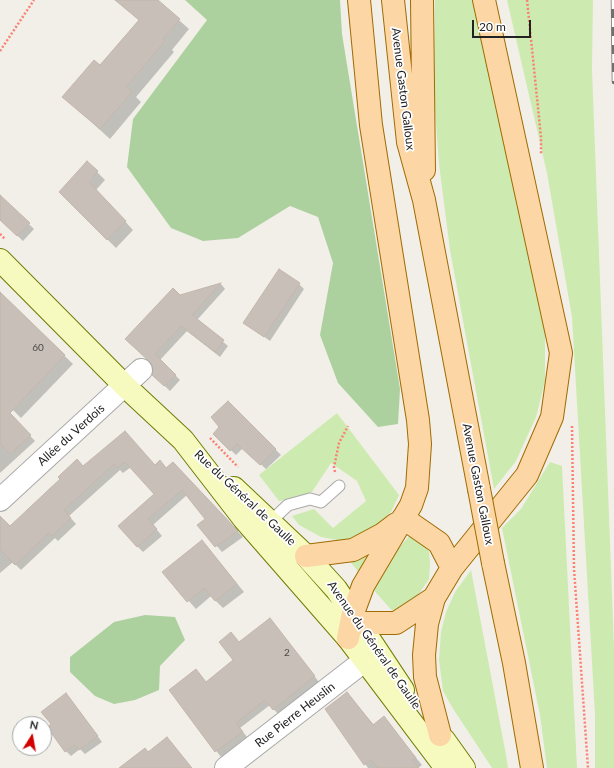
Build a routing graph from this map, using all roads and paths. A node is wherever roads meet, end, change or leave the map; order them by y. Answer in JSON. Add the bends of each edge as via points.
{"nodes":[{"id":1,"x":34,"y":0,"type":"edge"},
{"id":2,"x":359,"y":0,"type":"edge"},
{"id":3,"x":392,"y":0,"type":"edge"},
{"id":4,"x":422,"y":0,"type":"edge"},
{"id":5,"x":484,"y":0,"type":"edge"},
{"id":6,"x":527,"y":0,"type":"edge"},
{"id":7,"x":0,"y":51,"type":"edge"},
{"id":8,"x":540,"y":158,"type":"dead end"},
{"id":9,"x":424,"y":200,"type":"junction"},
{"id":10,"x":0,"y":260,"type":"edge"},
{"id":11,"x":141,"y":370,"type":"dead end"},
{"id":12,"x":125,"y":386,"type":"junction"},
{"id":13,"x":348,"y":426,"type":"dead end"},
{"id":14,"x":184,"y":440,"type":"junction"},
{"id":15,"x":339,"y":486,"type":"joint"},
{"id":16,"x":0,"y":500,"type":"edge"},
{"id":17,"x":403,"y":518,"type":"junction"},
{"id":18,"x":270,"y":522,"type":"junction"},
{"id":19,"x":306,"y":556,"type":"junction"},
{"id":20,"x":452,"y":568,"type":"junction"},
{"id":21,"x":434,"y":598,"type":"junction"},
{"id":22,"x":353,"y":623,"type":"junction"},
{"id":23,"x":364,"y":661,"type":"junction"},
{"id":24,"x":440,"y":735,"type":"junction"},
{"id":25,"x":226,"y":768,"type":"edge"},
{"id":26,"x":446,"y":768,"type":"edge"},
{"id":27,"x":464,"y":768,"type":"edge"},
{"id":28,"x":532,"y":768,"type":"edge"}],
"edges":[{"from":1,"to":7,"type":"path"},
{"from":2,"to":17,"type":"main road","via":[[371,125],[418,420],[420,444],[417,488]]},
{"from":3,"to":9,"type":"main road","name":"Avenue Gaston Galloux","via":[[408,142]]},
{"from":4,"to":9,"type":"main road","name":"Avenue Gaston Galloux"},
{"from":5,"to":20,"type":"main road","via":[[561,353],[552,417],[527,475]]},
{"from":6,"to":8,"type":"path","via":[[541,130]]},
{"from":9,"to":28,"type":"main road","name":"Avenue Gaston Galloux","bridge":true},
{"from":10,"to":12,"type":"main road"},
{"from":11,"to":12,"type":"street","name":"Allée du Verdois"},
{"from":12,"to":14,"type":"main road"},
{"from":12,"to":16,"type":"street","name":"Allée du Verdois"},
{"from":13,"to":15,"type":"path","via":[[339,443],[334,467]]},
{"from":14,"to":18,"type":"main road","name":"Rue du Général de Gaulle"},
{"from":14,"to":22,"type":"main road","via":[[229,498],[254,517],[336,609]]},
{"from":15,"to":18,"type":"lane","via":[[321,502],[310,499],[288,505]]},
{"from":17,"to":19,"type":"main road","via":[[362,547]]},
{"from":17,"to":20,"type":"main road","via":[[439,542]]},
{"from":17,"to":22,"type":"main road","via":[[363,586]]},
{"from":18,"to":19,"type":"main road","name":"Rue du Général de Gaulle"},
{"from":19,"to":22,"type":"main road","name":"Avenue du Général de Gaulle","via":[[336,589]]},
{"from":20,"to":21,"type":"main road"},
{"from":21,"to":22,"type":"main road","via":[[396,623]]},
{"from":21,"to":24,"type":"main road","via":[[427,624],[424,655],[425,677]]},
{"from":22,"to":23,"type":"main road"},
{"from":22,"to":24,"type":"main road","name":"Avenue du Général de Gaulle"},
{"from":23,"to":25,"type":"street","name":"Rue Pierre Heuslin"},
{"from":23,"to":26,"type":"main road"},
{"from":24,"to":27,"type":"main road","name":"Avenue du Général de Gaulle"}]}
